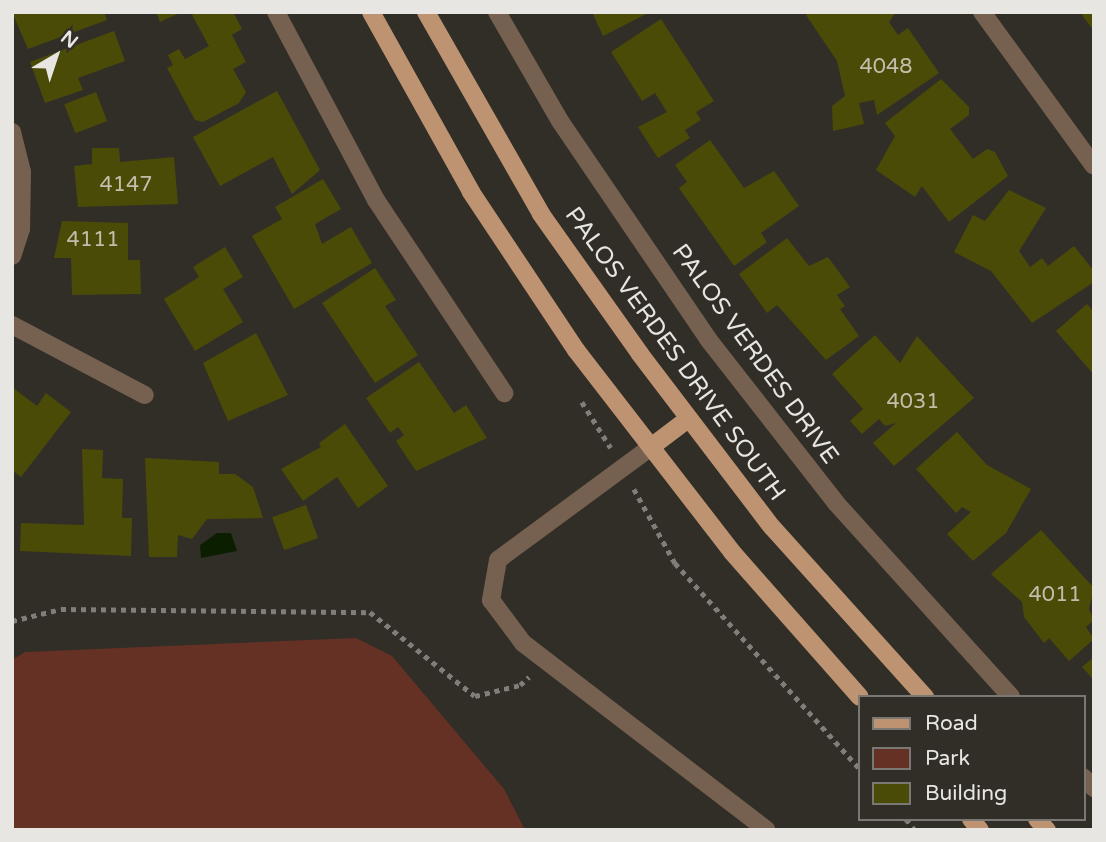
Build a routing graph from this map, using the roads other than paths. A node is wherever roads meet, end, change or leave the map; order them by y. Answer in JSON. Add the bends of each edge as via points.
{"nodes":[{"id":1,"x":276,"y":12,"type":"edge"},
{"id":2,"x":371,"y":12,"type":"edge"},
{"id":3,"x":425,"y":12,"type":"edge"},
{"id":4,"x":497,"y":12,"type":"edge"},
{"id":5,"x":982,"y":12,"type":"edge"},
{"id":6,"x":12,"y":132,"type":"edge"},
{"id":7,"x":1094,"y":166,"type":"edge"},
{"id":8,"x":12,"y":256,"type":"edge"},
{"id":9,"x":12,"y":325,"type":"edge"},
{"id":10,"x":504,"y":393,"type":"dead end"},
{"id":11,"x":145,"y":395,"type":"dead end"},
{"id":12,"x":688,"y":418,"type":"junction"},
{"id":13,"x":651,"y":447,"type":"junction"},
{"id":14,"x":858,"y":695,"type":"edge"},
{"id":15,"x":923,"y":695,"type":"edge"},
{"id":16,"x":1009,"y":695,"type":"edge"},
{"id":17,"x":767,"y":830,"type":"edge"}],
"edges":[{"from":1,"to":10,"type":"street","via":[[376,200]]},
{"from":2,"to":13,"type":"main road","via":[[471,192],[576,350]]},
{"from":3,"to":12,"type":"main road","name":"PALOS VERDES DRIVE SOUTH","via":[[541,214]]},
{"from":4,"to":16,"type":"street","name":"PALOS VERDES DRIVE","via":[[560,121],[708,339],[836,503]]},
{"from":5,"to":7,"type":"street"},
{"from":6,"to":8,"type":"street","via":[[22,172],[21,229]]},
{"from":9,"to":11,"type":"street"},
{"from":12,"to":13,"type":"main road"},
{"from":12,"to":15,"type":"main road","name":"PALOS VERDES DRIVE SOUTH","via":[[772,527]]},
{"from":13,"to":14,"type":"main road","via":[[732,552]]},
{"from":13,"to":17,"type":"street","via":[[498,560],[491,600],[523,643]]}]}
